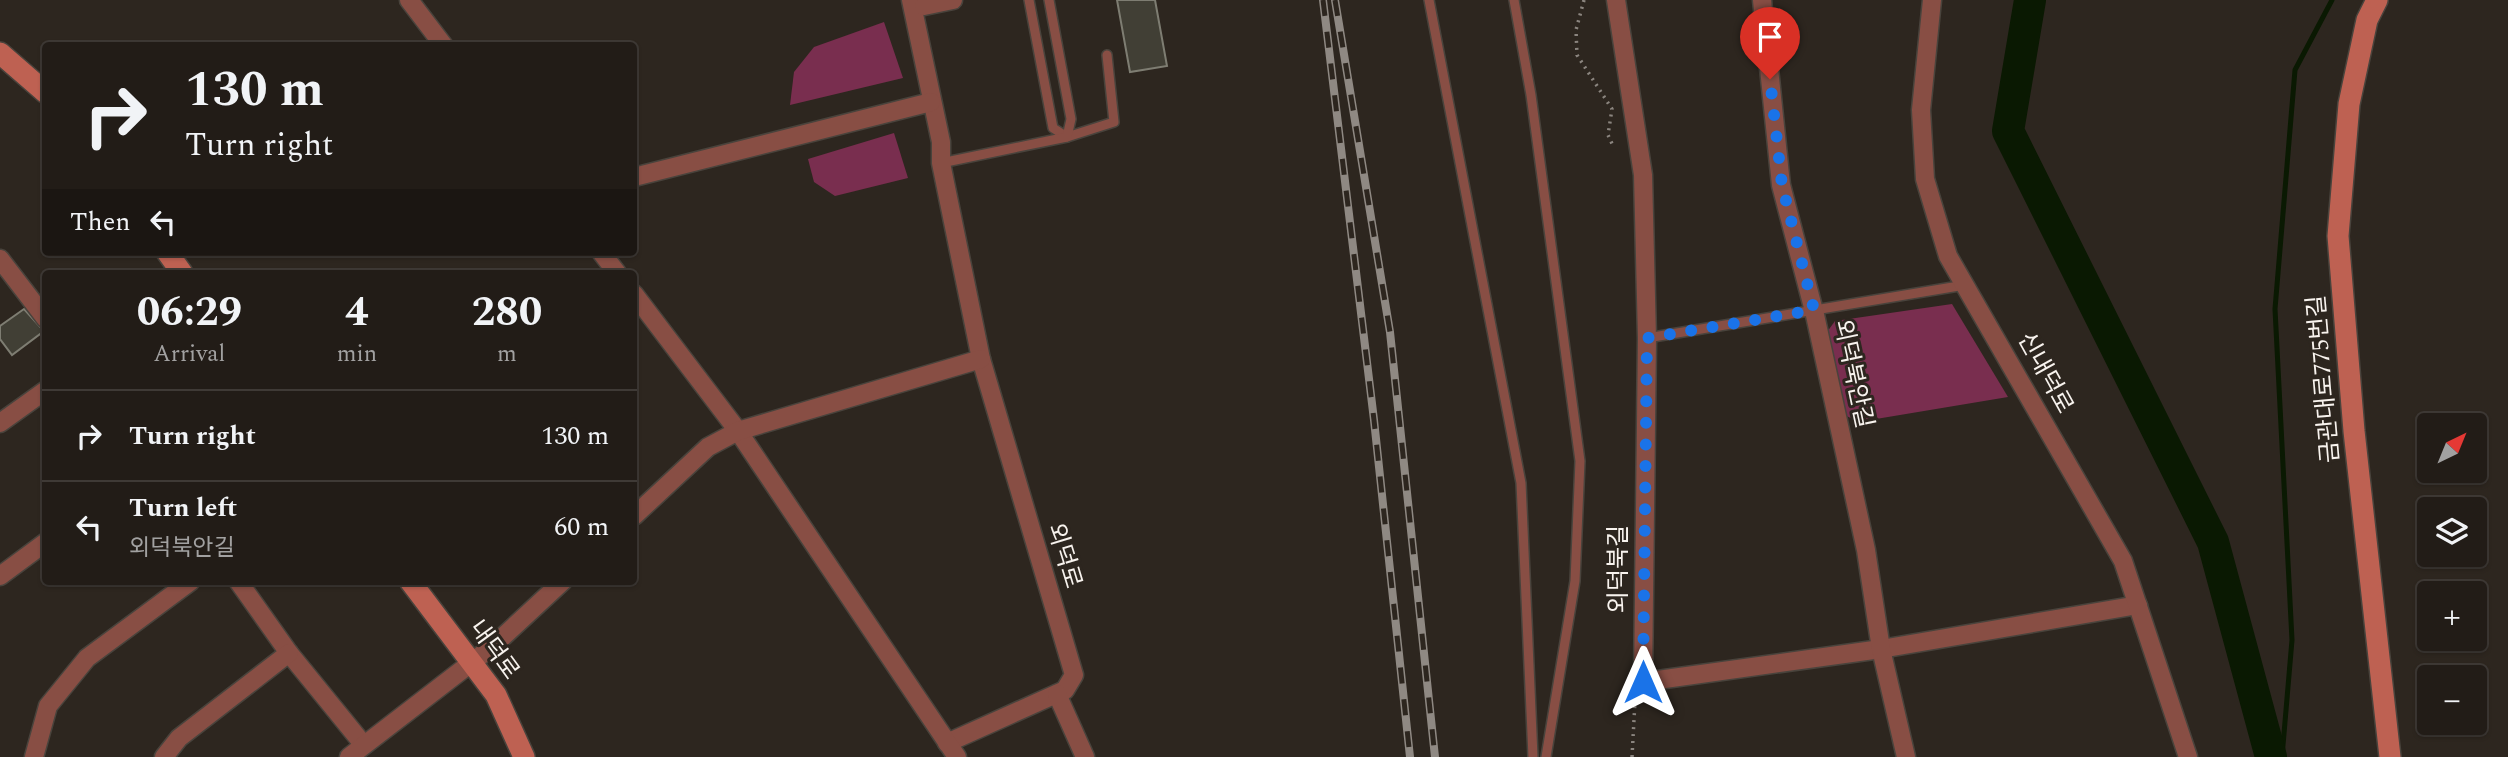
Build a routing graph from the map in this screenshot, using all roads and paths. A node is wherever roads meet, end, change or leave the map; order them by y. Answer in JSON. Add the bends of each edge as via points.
{"nodes":[{"id":1,"x":410,"y":0,"type":"edge"},
{"id":2,"x":953,"y":0,"type":"edge"},
{"id":3,"x":1029,"y":0,"type":"edge"},
{"id":4,"x":1049,"y":0,"type":"edge"},
{"id":5,"x":1429,"y":0,"type":"edge"},
{"id":6,"x":1514,"y":0,"type":"edge"},
{"id":7,"x":1584,"y":0,"type":"edge"},
{"id":8,"x":1616,"y":0,"type":"edge"},
{"id":9,"x":1762,"y":0,"type":"edge"},
{"id":10,"x":1932,"y":0,"type":"edge"},
{"id":11,"x":2377,"y":0,"type":"edge"},
{"id":12,"x":917,"y":3,"type":"edge"},
{"id":13,"x":441,"y":42,"type":"edge"},
{"id":14,"x":0,"y":53,"type":"edge"},
{"id":15,"x":1107,"y":55,"type":"dead end"},
{"id":16,"x":42,"y":90,"type":"edge"},
{"id":17,"x":931,"y":102,"type":"junction"},
{"id":18,"x":1067,"y":138,"type":"junction"},
{"id":19,"x":1614,"y":148,"type":"dead end"},
{"id":20,"x":941,"y":163,"type":"junction"},
{"id":21,"x":637,"y":176,"type":"edge"},
{"id":22,"x":604,"y":256,"type":"edge"},
{"id":23,"x":0,"y":259,"type":"edge"},
{"id":24,"x":615,"y":270,"type":"edge"},
{"id":25,"x":1967,"y":285,"type":"junction"},
{"id":26,"x":637,"y":298,"type":"edge"},
{"id":27,"x":1814,"y":310,"type":"junction"},
{"id":28,"x":42,"y":314,"type":"edge"},
{"id":29,"x":1647,"y":338,"type":"junction"},
{"id":30,"x":981,"y":359,"type":"junction"},
{"id":31,"x":42,"y":393,"type":"edge"},
{"id":32,"x":0,"y":423,"type":"edge"},
{"id":33,"x":738,"y":431,"type":"junction"},
{"id":34,"x":637,"y":513,"type":"edge"},
{"id":35,"x":42,"y":545,"type":"edge"},
{"id":36,"x":0,"y":576,"type":"edge"},
{"id":37,"x":186,"y":585,"type":"edge"},
{"id":38,"x":242,"y":585,"type":"edge"},
{"id":39,"x":413,"y":585,"type":"edge"},
{"id":40,"x":559,"y":585,"type":"edge"},
{"id":41,"x":2138,"y":605,"type":"junction"},
{"id":42,"x":1881,"y":649,"type":"junction"},
{"id":43,"x":289,"y":653,"type":"junction"},
{"id":44,"x":471,"y":663,"type":"junction"},
{"id":45,"x":1057,"y":694,"type":"junction"},
{"id":46,"x":1635,"y":701,"type":"dead end"},
{"id":47,"x":363,"y":744,"type":"junction"},
{"id":48,"x":952,"y":750,"type":"edge"},
{"id":49,"x":34,"y":757,"type":"edge"},
{"id":50,"x":164,"y":757,"type":"edge"},
{"id":51,"x":349,"y":757,"type":"edge"},
{"id":52,"x":524,"y":757,"type":"edge"},
{"id":53,"x":1086,"y":757,"type":"edge"},
{"id":54,"x":1533,"y":757,"type":"edge"},
{"id":55,"x":1546,"y":757,"type":"edge"},
{"id":56,"x":1632,"y":757,"type":"edge"},
{"id":57,"x":1906,"y":757,"type":"edge"},
{"id":58,"x":2188,"y":757,"type":"edge"},
{"id":59,"x":2390,"y":757,"type":"edge"}],
"edges":[{"from":1,"to":13,"type":"street"},
{"from":2,"to":12,"type":"street"},
{"from":3,"to":18,"type":"lane","via":[[1053,128]]},
{"from":4,"to":18,"type":"lane","via":[[1070,119]]},
{"from":5,"to":54,"type":"lane","via":[[1521,483]]},
{"from":6,"to":55,"type":"lane","via":[[1580,461],[1575,581]]},
{"from":7,"to":19,"type":"path","via":[[1576,30],[1577,55],[1612,109],[1608,135]]},
{"from":8,"to":29,"type":"street","name":"외덕북길","via":[[1643,176]]},
{"from":9,"to":27,"type":"street","name":"외덕북안길","via":[[1782,185]]},
{"from":10,"to":25,"type":"street","name":"신내덕로","via":[[1921,110],[1926,179],[1948,256]]},
{"from":11,"to":59,"type":"street","name":"금관대로775번길","via":[[2367,20],[2349,104],[2338,236]]},
{"from":12,"to":17,"type":"street","name":"외덕로"},
{"from":14,"to":16,"type":"street"},
{"from":15,"to":18,"type":"lane","via":[[1114,122]]},
{"from":17,"to":20,"type":"street","name":"외덕로"},
{"from":17,"to":21,"type":"street"},
{"from":18,"to":20,"type":"lane"},
{"from":20,"to":30,"type":"street","name":"외덕로"},
{"from":22,"to":24,"type":"street"},
{"from":23,"to":28,"type":"street"},
{"from":25,"to":27,"type":"lane"},
{"from":25,"to":41,"type":"street","name":"신내덕로","via":[[2123,561]]},
{"from":26,"to":33,"type":"street"},
{"from":27,"to":29,"type":"lane"},
{"from":27,"to":42,"type":"street","name":"외덕북안길","via":[[1866,550]]},
{"from":29,"to":42,"type":"street","name":"외덕북길","via":[[1643,682]]},
{"from":30,"to":33,"type":"street"},
{"from":30,"to":45,"type":"street","name":"외덕로","via":[[1074,675]]},
{"from":31,"to":32,"type":"street"},
{"from":33,"to":34,"type":"street","via":[[708,447]]},
{"from":33,"to":48,"type":"street"},
{"from":35,"to":36,"type":"street"},
{"from":37,"to":49,"type":"street","via":[[88,658],[48,706]]},
{"from":38,"to":43,"type":"street"},
{"from":39,"to":44,"type":"street","name":"내덕로"},
{"from":40,"to":44,"type":"street"},
{"from":41,"to":42,"type":"street","name":"외덕북길"},
{"from":41,"to":58,"type":"street","name":"신내덕로"},
{"from":42,"to":57,"type":"street","name":"외덕북안길"},
{"from":43,"to":47,"type":"street"},
{"from":43,"to":50,"type":"street","via":[[179,738]]},
{"from":44,"to":47,"type":"street"},
{"from":44,"to":52,"type":"street","name":"내덕로","via":[[496,695]]},
{"from":45,"to":48,"type":"street"},
{"from":45,"to":53,"type":"street"},
{"from":46,"to":56,"type":"path"},
{"from":47,"to":51,"type":"street"}]}
